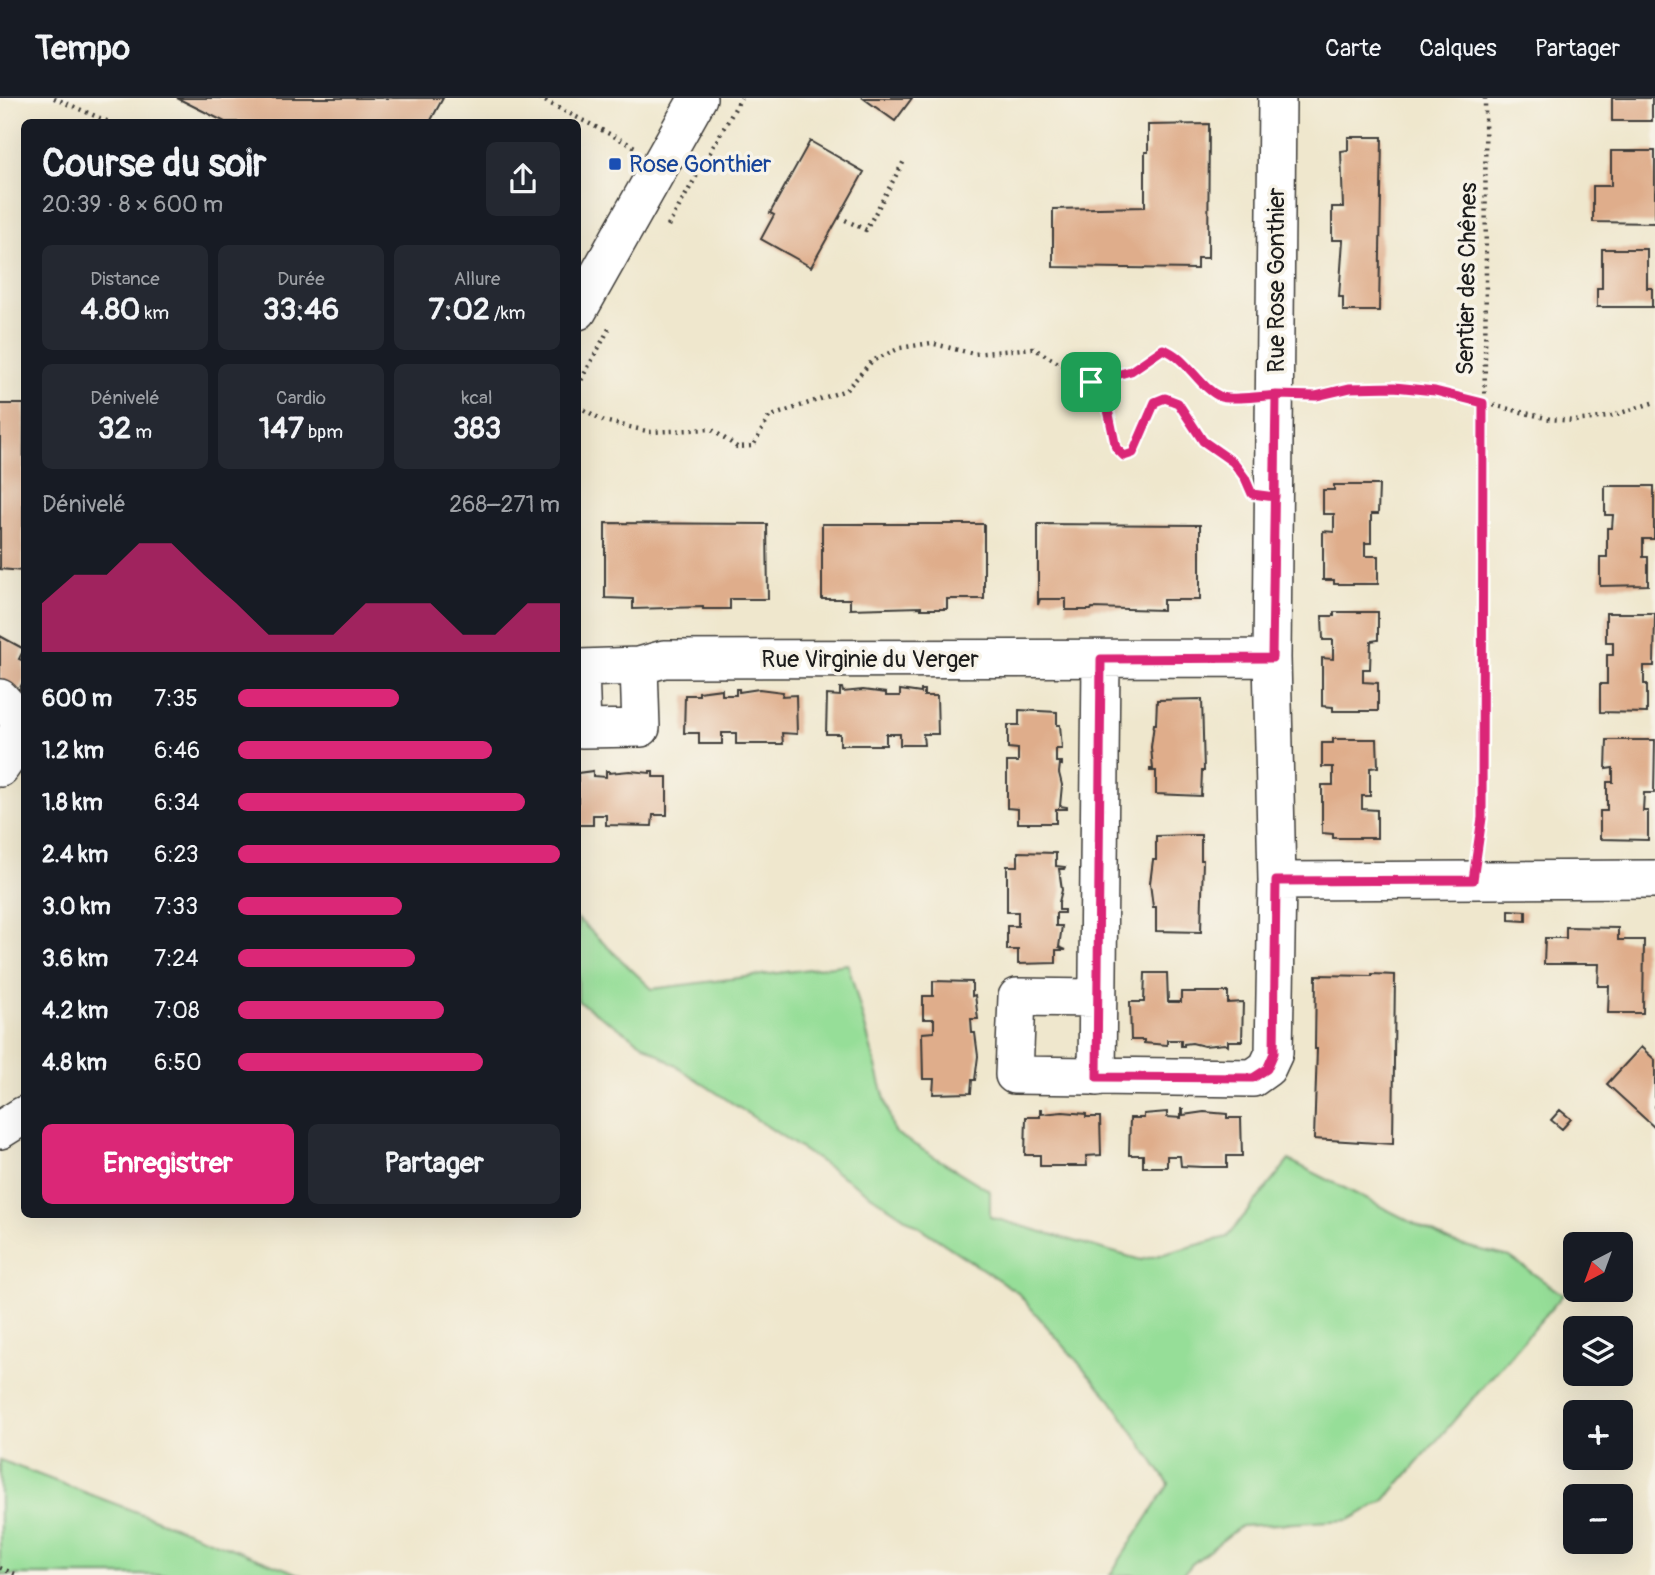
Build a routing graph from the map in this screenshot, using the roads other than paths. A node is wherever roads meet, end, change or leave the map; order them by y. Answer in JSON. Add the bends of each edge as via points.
{"nodes":[{"id":1,"x":698,"y":98,"type":"edge"},
{"id":2,"x":1278,"y":98,"type":"edge"},
{"id":3,"x":581,"y":306,"type":"edge"},
{"id":4,"x":1272,"y":658,"type":"junction"},
{"id":5,"x":1101,"y":659,"type":"junction"},
{"id":6,"x":639,"y":666,"type":"dead end"},
{"id":7,"x":15,"y":711,"type":"edge"},
{"id":8,"x":0,"y":768,"type":"edge"},
{"id":9,"x":1655,"y":879,"type":"edge"},
{"id":10,"x":1276,"y":881,"type":"junction"},
{"id":11,"x":1098,"y":998,"type":"junction"},
{"id":12,"x":1097,"y":1077,"type":"junction"},
{"id":13,"x":21,"y":1117,"type":"edge"},
{"id":14,"x":0,"y":1130,"type":"edge"}],
"edges":[{"from":1,"to":3,"type":"street"},
{"from":2,"to":4,"type":"street","name":"Rue Rose Gonthier"},
{"from":4,"to":5,"type":"street","name":"Rue Virginie du Verger"},
{"from":4,"to":10,"type":"street","name":"Rue Rose Gonthier"},
{"from":5,"to":6,"type":"street","name":"Rue Virginie du Verger","via":[[664,659]]},
{"from":5,"to":11,"type":"street"},
{"from":7,"to":8,"type":"street","via":[[12,751]]},
{"from":9,"to":10,"type":"street"},
{"from":10,"to":12,"type":"street","via":[[1274,1053],[1267,1069],[1253,1078]]},
{"from":11,"to":12,"type":"street"},
{"from":11,"to":12,"type":"street","via":[[1017,997],[1014,1075]]},
{"from":13,"to":14,"type":"street"}]}
